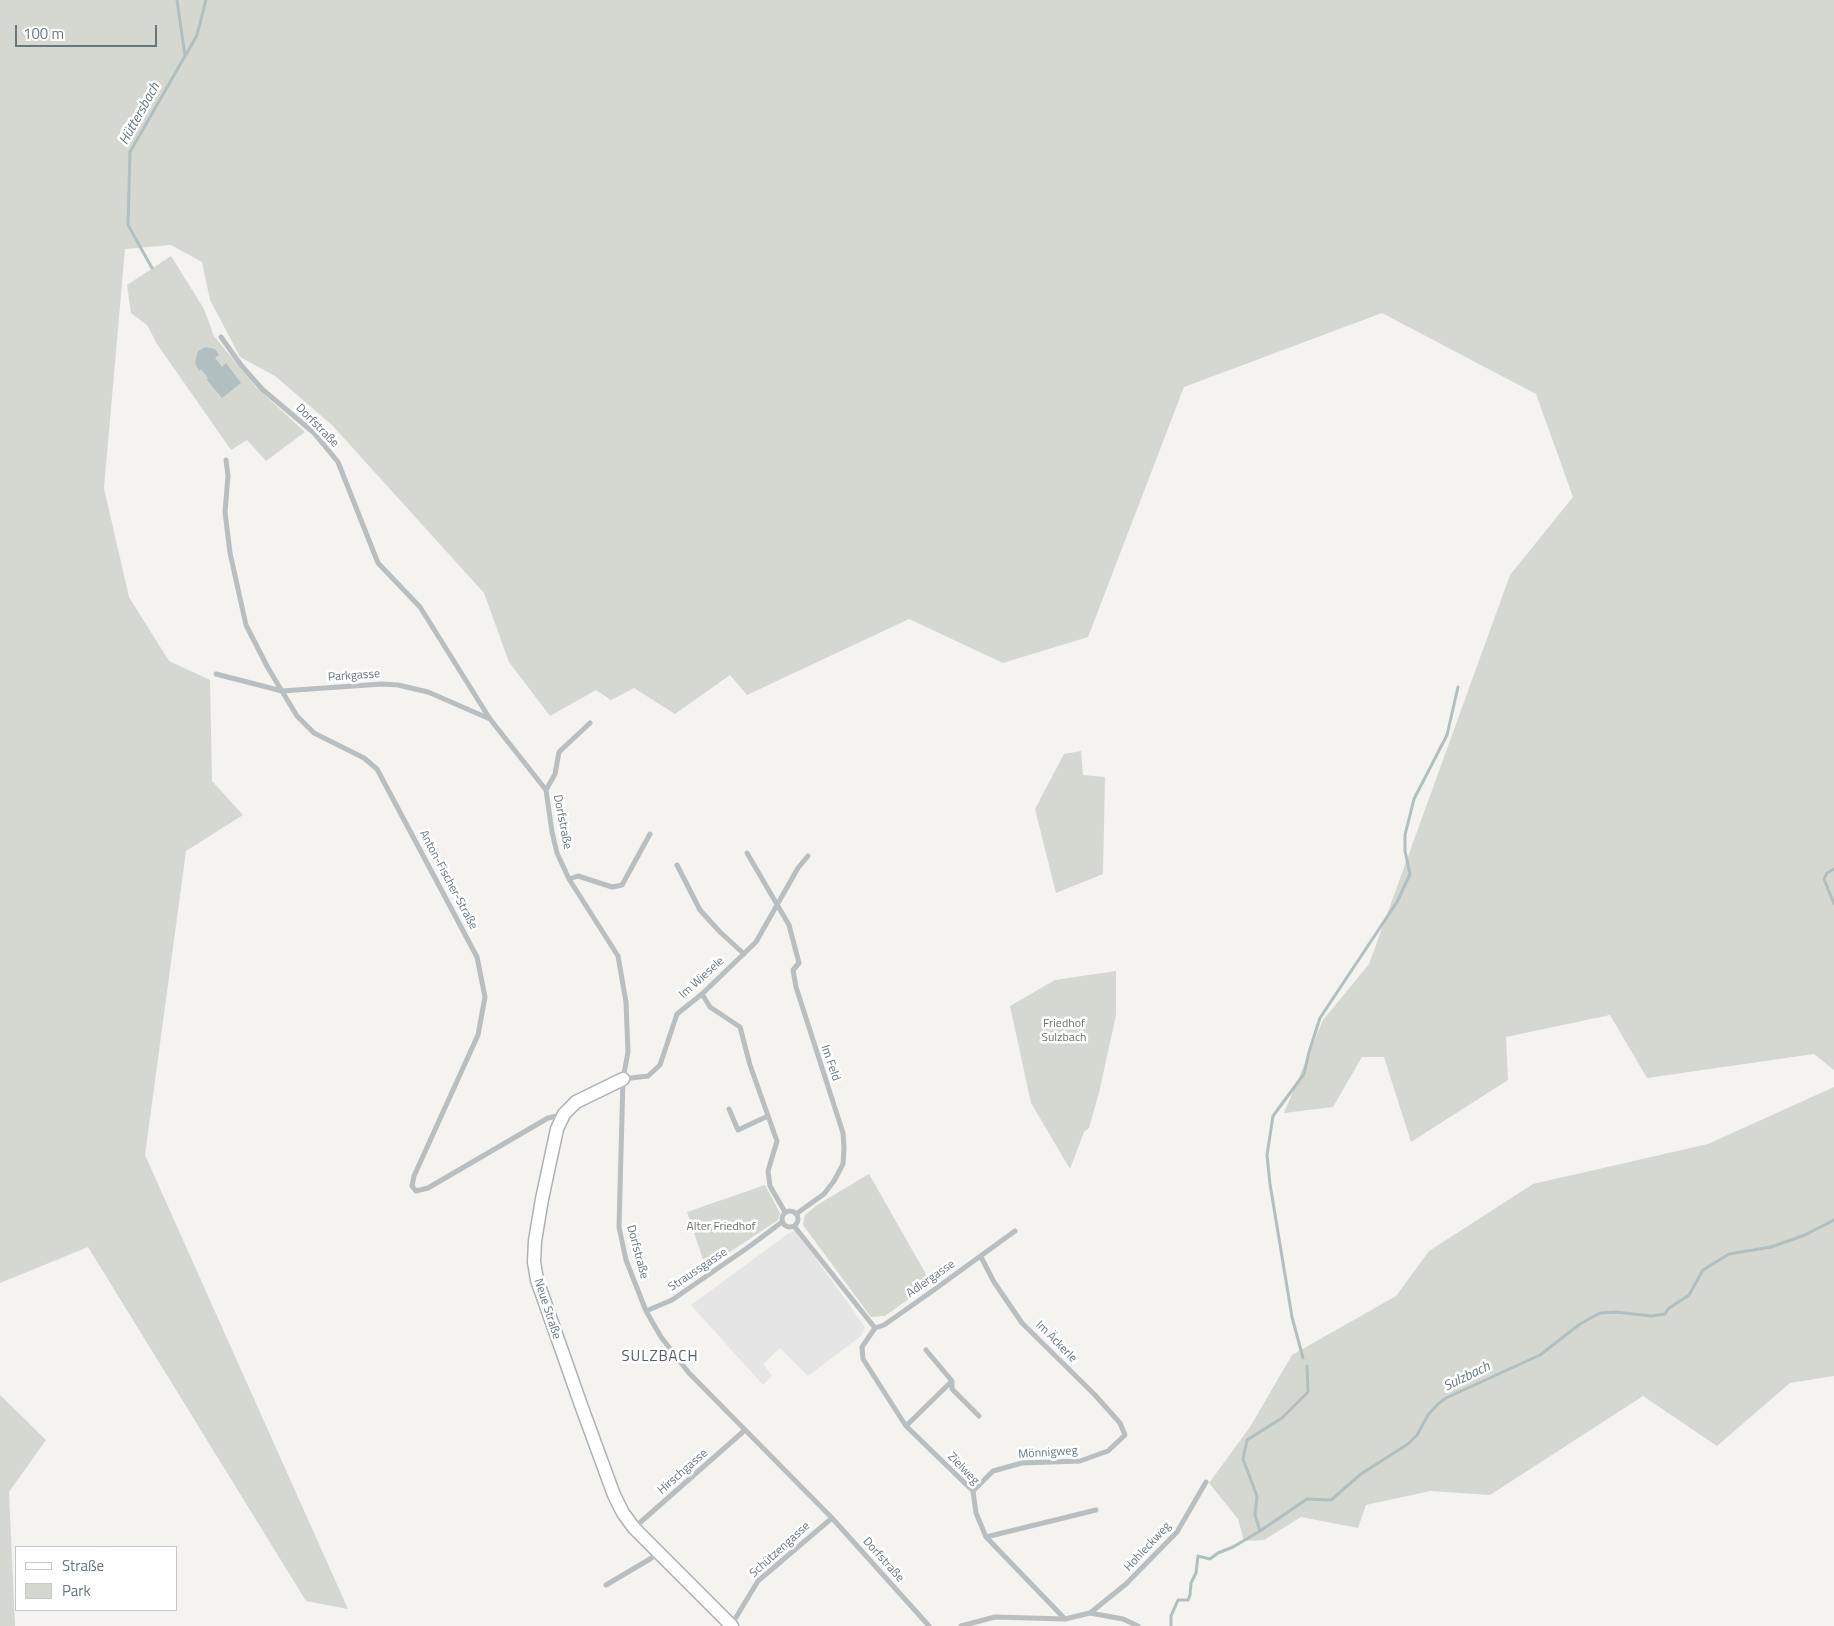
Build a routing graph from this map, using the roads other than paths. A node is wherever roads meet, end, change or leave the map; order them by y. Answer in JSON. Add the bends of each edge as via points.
{"nodes":[{"id":1,"x":221,"y":337,"type":"dead end"},
{"id":2,"x":226,"y":460,"type":"dead end"},
{"id":3,"x":216,"y":674,"type":"dead end"},
{"id":4,"x":282,"y":692,"type":"junction"},
{"id":5,"x":490,"y":719,"type":"junction"},
{"id":6,"x":590,"y":723,"type":"dead end"},
{"id":7,"x":546,"y":790,"type":"junction"},
{"id":8,"x":650,"y":834,"type":"dead end"},
{"id":9,"x":747,"y":853,"type":"dead end"},
{"id":10,"x":808,"y":856,"type":"dead end"},
{"id":11,"x":677,"y":865,"type":"dead end"},
{"id":12,"x":569,"y":878,"type":"junction"},
{"id":13,"x":778,"y":904,"type":"junction"},
{"id":14,"x":744,"y":954,"type":"junction"},
{"id":15,"x":702,"y":994,"type":"junction"},
{"id":16,"x":623,"y":1079,"type":"junction"},
{"id":17,"x":729,"y":1109,"type":"dead end"},
{"id":18,"x":564,"y":1114,"type":"junction"},
{"id":19,"x":768,"y":1116,"type":"junction"},
{"id":20,"x":785,"y":1212,"type":"junction"},
{"id":21,"x":796,"y":1214,"type":"junction"},
{"id":22,"x":782,"y":1222,"type":"junction"},
{"id":23,"x":794,"y":1226,"type":"junction"},
{"id":24,"x":1015,"y":1231,"type":"dead end"},
{"id":25,"x":981,"y":1257,"type":"junction"},
{"id":26,"x":646,"y":1311,"type":"junction"},
{"id":27,"x":875,"y":1328,"type":"junction"},
{"id":28,"x":862,"y":1346,"type":"joint"},
{"id":29,"x":926,"y":1350,"type":"dead end"},
{"id":30,"x":952,"y":1381,"type":"junction"},
{"id":31,"x":980,"y":1416,"type":"dead end"},
{"id":32,"x":906,"y":1426,"type":"junction"},
{"id":33,"x":745,"y":1430,"type":"junction"},
{"id":34,"x":1125,"y":1435,"type":"joint"},
{"id":35,"x":1206,"y":1482,"type":"dead end"},
{"id":36,"x":973,"y":1491,"type":"junction"},
{"id":37,"x":1096,"y":1510,"type":"dead end"},
{"id":38,"x":832,"y":1518,"type":"junction"},
{"id":39,"x":634,"y":1528,"type":"junction"},
{"id":40,"x":986,"y":1537,"type":"junction"},
{"id":41,"x":658,"y":1553,"type":"junction"},
{"id":42,"x":606,"y":1585,"type":"dead end"},
{"id":43,"x":1090,"y":1613,"type":"junction"},
{"id":44,"x":1065,"y":1619,"type":"junction"},
{"id":45,"x":731,"y":1626,"type":"edge"},
{"id":46,"x":929,"y":1626,"type":"edge"},
{"id":47,"x":961,"y":1626,"type":"edge"},
{"id":48,"x":1138,"y":1626,"type":"edge"}],
"edges":[{"from":1,"to":5,"type":"street","name":"Dorfstraße","via":[[262,389],[314,433],[338,462],[378,563],[420,607]]},
{"from":2,"to":4,"type":"street","name":"Anton-Fischer-Straße","via":[[225,512],[230,553],[246,625]]},
{"from":3,"to":4,"type":"street","name":"Parkgasse"},
{"from":4,"to":5,"type":"street","name":"Parkgasse","via":[[398,685],[428,692]]},
{"from":4,"to":18,"type":"street","name":"Anton-Fischer-Straße","via":[[297,716],[314,733],[364,758],[377,770],[477,957],[485,997],[478,1035],[412,1186],[416,1191],[428,1188],[548,1118]]},
{"from":5,"to":7,"type":"street","name":"Dorfstraße"},
{"from":6,"to":7,"type":"street","name":"Dorfstraße","via":[[559,752],[555,774]]},
{"from":7,"to":12,"type":"street","name":"Dorfstraße","via":[[557,854]]},
{"from":8,"to":12,"type":"street","via":[[622,885],[612,887],[578,876]]},
{"from":9,"to":13,"type":"street"},
{"from":10,"to":13,"type":"street","name":"Im Wiesele"},
{"from":11,"to":14,"type":"street","name":"Im Wiesele","via":[[700,910]]},
{"from":12,"to":16,"type":"street","name":"Dorfstraße","via":[[618,956],[627,1012],[628,1052]]},
{"from":13,"to":14,"type":"street","name":"Im Wiesele","via":[[756,942]]},
{"from":13,"to":21,"type":"street","name":"Im Feld","via":[[789,925],[799,963],[793,970],[796,987],[843,1133],[844,1148],[843,1164],[834,1181],[824,1194]]},
{"from":14,"to":15,"type":"street","name":"Im Wiesele"},
{"from":15,"to":16,"type":"street","name":"Im Wiesele","via":[[678,1014],[660,1065],[648,1076]]},
{"from":15,"to":19,"type":"street","via":[[710,1006],[740,1027]]},
{"from":16,"to":18,"type":"street","via":[[576,1102]]},
{"from":16,"to":26,"type":"street","name":"Dorfstraße","via":[[619,1227],[626,1260]]},
{"from":17,"to":19,"type":"street","via":[[738,1130]]},
{"from":18,"to":39,"type":"street","name":"Neue Straße","via":[[557,1129],[540,1207],[534,1262],[537,1280],[614,1495]]},
{"from":19,"to":20,"type":"street","via":[[778,1141],[768,1171],[770,1186]]},
{"from":20,"to":21,"type":"street"},
{"from":20,"to":22,"type":"street"},
{"from":21,"to":23,"type":"street","via":[[798,1220]]},
{"from":22,"to":23,"type":"street","via":[[787,1227]]},
{"from":22,"to":26,"type":"street","name":"Straussgasse","via":[[672,1300]]},
{"from":23,"to":27,"type":"street"},
{"from":24,"to":25,"type":"street","name":"Adlergasse"},
{"from":25,"to":27,"type":"street","name":"Adlergasse","via":[[884,1325]]},
{"from":25,"to":34,"type":"street","name":"Im Äckerle","via":[[1022,1323],[1120,1422]]},
{"from":26,"to":33,"type":"street","name":"Dorfstraße","via":[[689,1373]]},
{"from":27,"to":28,"type":"street","name":"Adlergasse"},
{"from":28,"to":32,"type":"street","name":"Zielweg","via":[[863,1359]]},
{"from":29,"to":30,"type":"street"},
{"from":30,"to":31,"type":"street","via":[[952,1389]]},
{"from":30,"to":32,"type":"street"},
{"from":32,"to":36,"type":"street","name":"Zielweg"},
{"from":33,"to":38,"type":"street","name":"Dorfstraße"},
{"from":33,"to":39,"type":"street","name":"Hirschgasse"},
{"from":34,"to":36,"type":"street","name":"Mönnigweg","via":[[1108,1451],[1080,1461],[1022,1463],[993,1471]]},
{"from":35,"to":43,"type":"street","name":"Hohleckweg","via":[[1177,1532],[1126,1584]]},
{"from":36,"to":40,"type":"street","name":"Zielweg","via":[[976,1513]]},
{"from":37,"to":40,"type":"street"},
{"from":38,"to":45,"type":"street","name":"Schützengasse","via":[[758,1581]]},
{"from":38,"to":46,"type":"street","name":"Dorfstraße"},
{"from":39,"to":41,"type":"street","name":"Neue Straße"},
{"from":40,"to":44,"type":"street","name":"Zielweg"},
{"from":41,"to":42,"type":"street"},
{"from":41,"to":45,"type":"street","name":"Neue Straße"},
{"from":43,"to":44,"type":"street"},
{"from":43,"to":48,"type":"street","via":[[1123,1619]]},
{"from":44,"to":47,"type":"street","via":[[995,1617]]}]}
